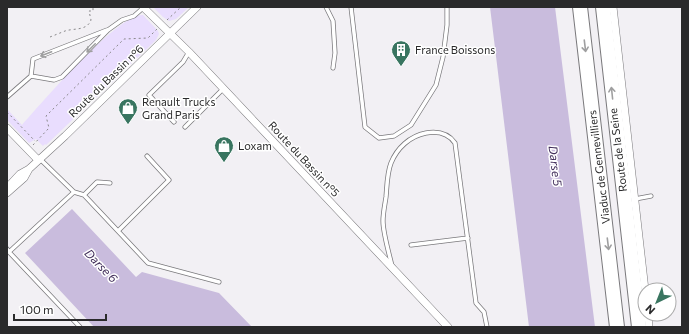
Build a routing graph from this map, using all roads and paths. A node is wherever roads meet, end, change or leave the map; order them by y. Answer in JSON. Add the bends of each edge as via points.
{"nodes":[{"id":1,"x":93,"y":7,"type":"edge"},
{"id":2,"x":143,"y":7,"type":"edge"},
{"id":3,"x":181,"y":7,"type":"edge"},
{"id":4,"x":197,"y":7,"type":"edge"},
{"id":5,"x":326,"y":7,"type":"edge"},
{"id":6,"x":351,"y":7,"type":"edge"},
{"id":7,"x":447,"y":7,"type":"edge"},
{"id":8,"x":580,"y":7,"type":"edge"},
{"id":9,"x":603,"y":7,"type":"edge"},
{"id":10,"x":613,"y":7,"type":"edge"},
{"id":11,"x":161,"y":26,"type":"junction"},
{"id":12,"x":108,"y":30,"type":"junction"},
{"id":13,"x":169,"y":34,"type":"junction"},
{"id":14,"x":50,"y":36,"type":"dead end"},
{"id":15,"x":188,"y":52,"type":"junction"},
{"id":16,"x":333,"y":68,"type":"dead end"},
{"id":17,"x":30,"y":76,"type":"junction"},
{"id":18,"x":223,"y":88,"type":"junction"},
{"id":19,"x":7,"y":97,"type":"edge"},
{"id":20,"x":7,"y":112,"type":"edge"},
{"id":21,"x":174,"y":122,"type":"dead end"},
{"id":22,"x":185,"y":127,"type":"dead end"},
{"id":23,"x":7,"y":128,"type":"edge"},
{"id":24,"x":147,"y":156,"type":"dead end"},
{"id":25,"x":39,"y":160,"type":"junction"},
{"id":26,"x":29,"y":169,"type":"junction"},
{"id":27,"x":110,"y":183,"type":"dead end"},
{"id":28,"x":7,"y":188,"type":"edge"},
{"id":29,"x":74,"y":192,"type":"junction"},
{"id":30,"x":7,"y":193,"type":"edge"},
{"id":31,"x":84,"y":196,"type":"junction"},
{"id":32,"x":651,"y":196,"type":"dead end"},
{"id":33,"x":635,"y":198,"type":"junction"},
{"id":34,"x":118,"y":231,"type":"junction"},
{"id":35,"x":468,"y":238,"type":"junction"},
{"id":36,"x":411,"y":245,"type":"dead end"},
{"id":37,"x":8,"y":250,"type":"edge"},
{"id":38,"x":392,"y":268,"type":"junction"},
{"id":39,"x":219,"y":282,"type":"dead end"},
{"id":40,"x":644,"y":282,"type":"edge"},
{"id":41,"x":80,"y":327,"type":"edge"},
{"id":42,"x":448,"y":327,"type":"edge"},
{"id":43,"x":487,"y":327,"type":"edge"},
{"id":44,"x":617,"y":327,"type":"edge"},
{"id":45,"x":638,"y":327,"type":"edge"}],
"edges":[{"from":1,"to":14,"type":"path","via":[[93,11],[89,11],[91,20],[88,25]]},
{"from":2,"to":11,"type":"street","name":"Route du Bassin n°5"},
{"from":2,"to":12,"type":"lane","via":[[134,16],[122,20]]},
{"from":3,"to":11,"type":"path"},
{"from":4,"to":13,"type":"street","name":"Route du Bassin n°6"},
{"from":5,"to":16,"type":"lane","via":[[332,21],[335,53]]},
{"from":6,"to":7,"type":"lane","via":[[365,127],[378,138],[394,136],[411,124],[436,84],[444,57]]},
{"from":8,"to":44,"type":"highway","name":"Viaduc de Gennevilliers","one_way":true},
{"from":45,"to":9,"type":"highway","name":"Viaduc de Gennevilliers","one_way":true},
{"from":10,"to":33,"type":"street","name":"Route de la Seine"},
{"from":11,"to":13,"type":"street","name":"Route du Bassin n°5"},
{"from":11,"to":20,"type":"path","via":[[148,38],[124,39],[46,116],[49,128],[36,142]]},
{"from":12,"to":17,"type":"lane","one_way":true,"via":[[33,59]]},
{"from":12,"to":17,"type":"lane","one_way":true,"via":[[62,77],[54,80]]},
{"from":13,"to":15,"type":"street","name":"Route du Bassin n°5"},
{"from":13,"to":25,"type":"street","name":"Route du Bassin n°6"},
{"from":15,"to":18,"type":"street","name":"Route du Bassin n°5"},
{"from":15,"to":21,"type":"lane","via":[[183,62],[149,95]]},
{"from":17,"to":19,"type":"lane"},
{"from":18,"to":22,"type":"lane"},
{"from":18,"to":38,"type":"street","name":"Route du Bassin n°5"},
{"from":23,"to":25,"type":"street"},
{"from":24,"to":34,"type":"lane","via":[[169,180]]},
{"from":25,"to":26,"type":"street","name":"Route du Bassin n°6"},
{"from":25,"to":29,"type":"lane"},
{"from":26,"to":28,"type":"street","name":"Route du Bassin n°6","via":[[20,174]]},
{"from":26,"to":30,"type":"street","name":"Route du Bassin n°6","via":[[24,178]]},
{"from":27,"to":31,"type":"lane","via":[[97,182]]},
{"from":29,"to":31,"type":"lane"},
{"from":29,"to":37,"type":"lane"},
{"from":31,"to":34,"type":"lane"},
{"from":32,"to":33,"type":"lane"},
{"from":33,"to":40,"type":"street","name":"Route de la Seine"},
{"from":34,"to":39,"type":"lane","via":[[148,263]]},
{"from":35,"to":36,"type":"lane"},
{"from":35,"to":38,"type":"lane","via":[[455,143],[444,133],[429,132],[416,135],[409,139],[391,163],[387,180],[383,222]]},
{"from":35,"to":43,"type":"lane","via":[[476,303],[484,312]]},
{"from":37,"to":41,"type":"lane"},
{"from":38,"to":42,"type":"street","name":"Route du Bassin n°5"}]}
